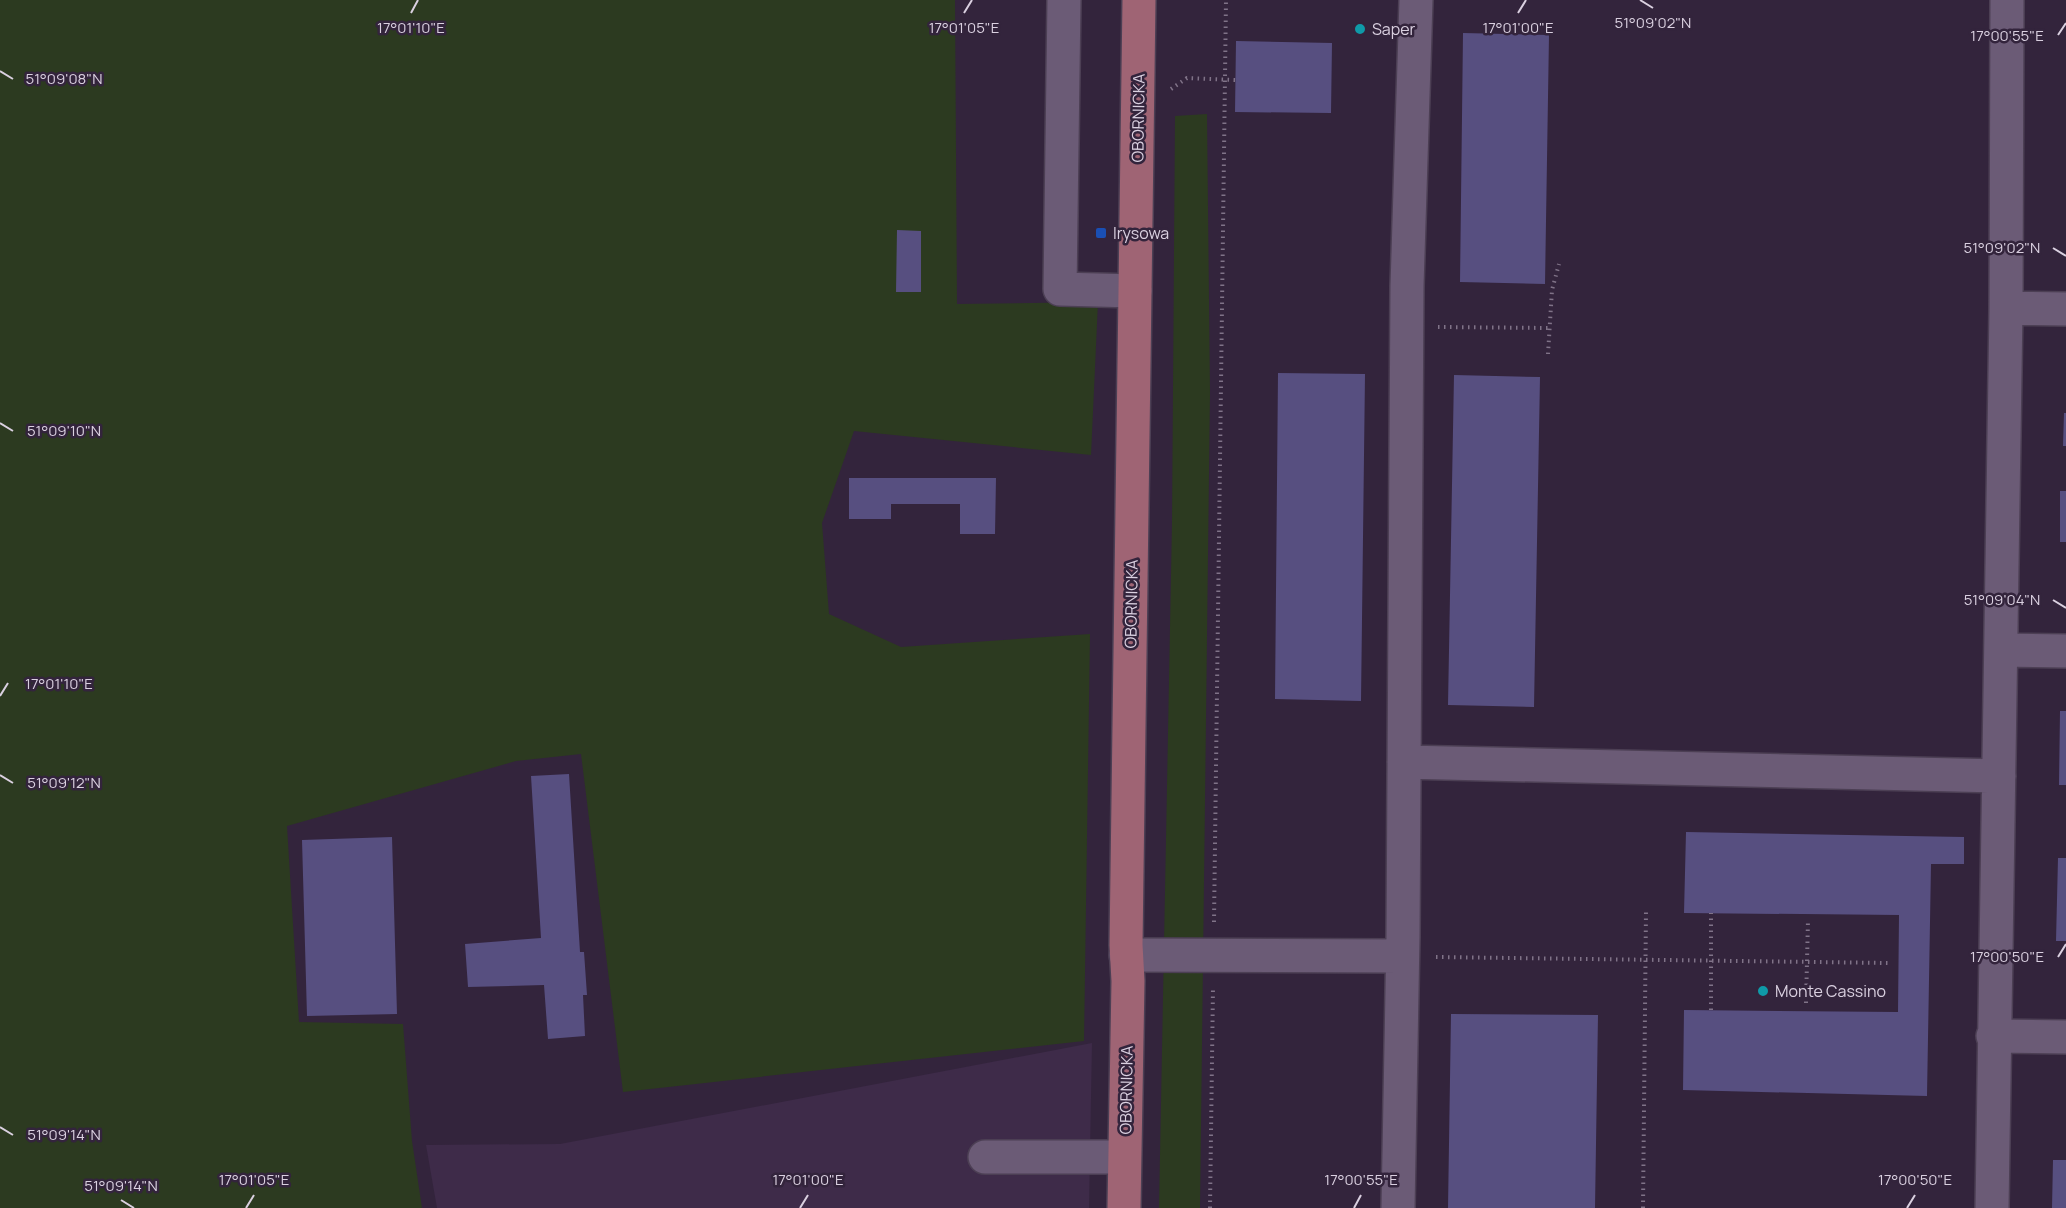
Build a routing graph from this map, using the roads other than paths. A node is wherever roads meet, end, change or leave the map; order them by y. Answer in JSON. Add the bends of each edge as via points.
{"nodes":[{"id":1,"x":1064,"y":0,"type":"edge"},
{"id":2,"x":1139,"y":0,"type":"edge"},
{"id":3,"x":1416,"y":0,"type":"edge"},
{"id":4,"x":2007,"y":0,"type":"edge"},
{"id":5,"x":1135,"y":291,"type":"junction"},
{"id":6,"x":2006,"y":308,"type":"junction"},
{"id":7,"x":2066,"y":309,"type":"edge"},
{"id":8,"x":2001,"y":650,"type":"junction"},
{"id":9,"x":2066,"y":651,"type":"edge"},
{"id":10,"x":1404,"y":762,"type":"junction"},
{"id":11,"x":1999,"y":776,"type":"junction"},
{"id":12,"x":1126,"y":955,"type":"junction"},
{"id":13,"x":1402,"y":956,"type":"junction"},
{"id":14,"x":1993,"y":1036,"type":"junction"},
{"id":15,"x":2066,"y":1037,"type":"edge"},
{"id":16,"x":985,"y":1157,"type":"dead end"},
{"id":17,"x":1124,"y":1157,"type":"junction"},
{"id":18,"x":1124,"y":1208,"type":"edge"},
{"id":19,"x":1398,"y":1208,"type":"edge"},
{"id":20,"x":1992,"y":1208,"type":"edge"}],
"edges":[{"from":1,"to":5,"type":"lane","via":[[1060,289]]},
{"from":2,"to":5,"type":"main road","name":"OBORNICKA"},
{"from":3,"to":10,"type":"lane","via":[[1407,327]]},
{"from":4,"to":6,"type":"lane"},
{"from":5,"to":12,"type":"main road","name":"OBORNICKA"},
{"from":6,"to":7,"type":"lane"},
{"from":6,"to":8,"type":"lane"},
{"from":8,"to":9,"type":"lane"},
{"from":8,"to":11,"type":"lane"},
{"from":10,"to":11,"type":"lane"},
{"from":10,"to":13,"type":"lane"},
{"from":11,"to":14,"type":"lane"},
{"from":12,"to":13,"type":"lane"},
{"from":12,"to":17,"type":"main road","name":"OBORNICKA"},
{"from":13,"to":19,"type":"lane"},
{"from":14,"to":15,"type":"lane"},
{"from":14,"to":20,"type":"lane"},
{"from":16,"to":17,"type":"lane"},
{"from":17,"to":18,"type":"main road","name":"OBORNICKA"}]}
